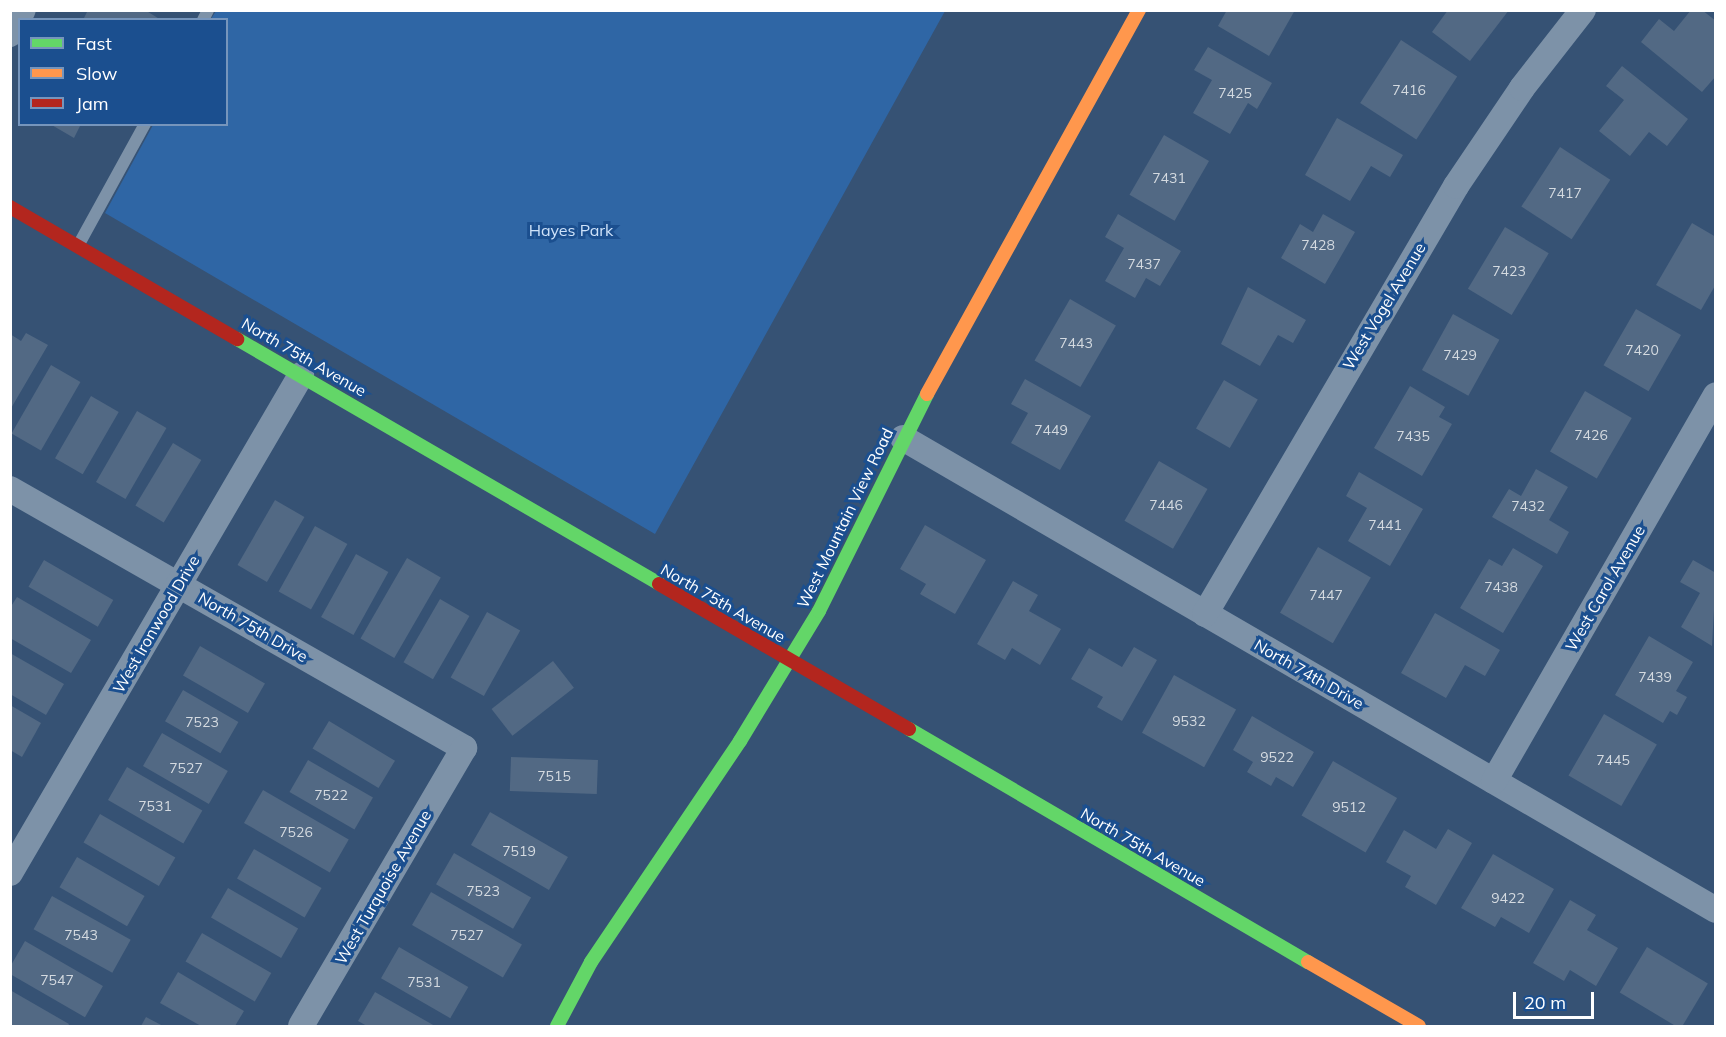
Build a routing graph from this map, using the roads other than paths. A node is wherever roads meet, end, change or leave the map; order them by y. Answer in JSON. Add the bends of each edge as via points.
{"nodes":[{"id":1,"x":1139,"y":10,"type":"edge"},
{"id":2,"x":1583,"y":10,"type":"edge"},
{"id":3,"x":18,"y":19,"type":"edge"},
{"id":4,"x":10,"y":34,"type":"edge"},
{"id":5,"x":144,"y":126,"type":"edge"},
{"id":6,"x":10,"y":207,"type":"edge"},
{"id":7,"x":78,"y":247,"type":"junction"},
{"id":8,"x":301,"y":375,"type":"junction"},
{"id":9,"x":1716,"y":395,"type":"edge"},
{"id":10,"x":903,"y":438,"type":"junction"},
{"id":11,"x":10,"y":489,"type":"edge"},
{"id":12,"x":178,"y":585,"type":"junction"},
{"id":13,"x":1205,"y":614,"type":"junction"},
{"id":14,"x":788,"y":661,"type":"junction"},
{"id":15,"x":464,"y":748,"type":"joint"},
{"id":16,"x":1494,"y":781,"type":"junction"},
{"id":17,"x":10,"y":873,"type":"edge"},
{"id":18,"x":1716,"y":910,"type":"edge"},
{"id":19,"x":301,"y":1026,"type":"edge"},
{"id":20,"x":557,"y":1026,"type":"edge"},
{"id":21,"x":1419,"y":1026,"type":"edge"}],
"edges":[{"from":1,"to":10,"type":"main road","name":"West Mountain View Road"},
{"from":2,"to":13,"type":"street","name":"West Vogel Avenue","via":[[1522,87],[1456,186]]},
{"from":3,"to":4,"type":"street"},
{"from":5,"to":7,"type":"lane"},
{"from":6,"to":7,"type":"main road","name":"North 75th Avenue"},
{"from":7,"to":8,"type":"main road","name":"North 75th Avenue"},
{"from":8,"to":12,"type":"street","name":"West Ironwood Drive"},
{"from":8,"to":14,"type":"main road","name":"North 75th Avenue"},
{"from":9,"to":16,"type":"street","name":"West Carol Avenue"},
{"from":10,"to":13,"type":"street","name":"North 74th Drive"},
{"from":10,"to":14,"type":"main road","name":"West Mountain View Road","via":[[819,611]]},
{"from":11,"to":12,"type":"street","name":"North 75th Drive"},
{"from":12,"to":15,"type":"street","name":"North 75th Drive"},
{"from":12,"to":17,"type":"street","name":"West Ironwood Drive"},
{"from":13,"to":16,"type":"street","name":"North 74th Drive"},
{"from":14,"to":20,"type":"main road","name":"West Mountain View Road","via":[[591,962]]},
{"from":14,"to":21,"type":"main road","name":"North 75th Avenue"},
{"from":15,"to":19,"type":"street","name":"West Turquoise Avenue"},
{"from":16,"to":18,"type":"street","name":"North 74th Drive"}]}
